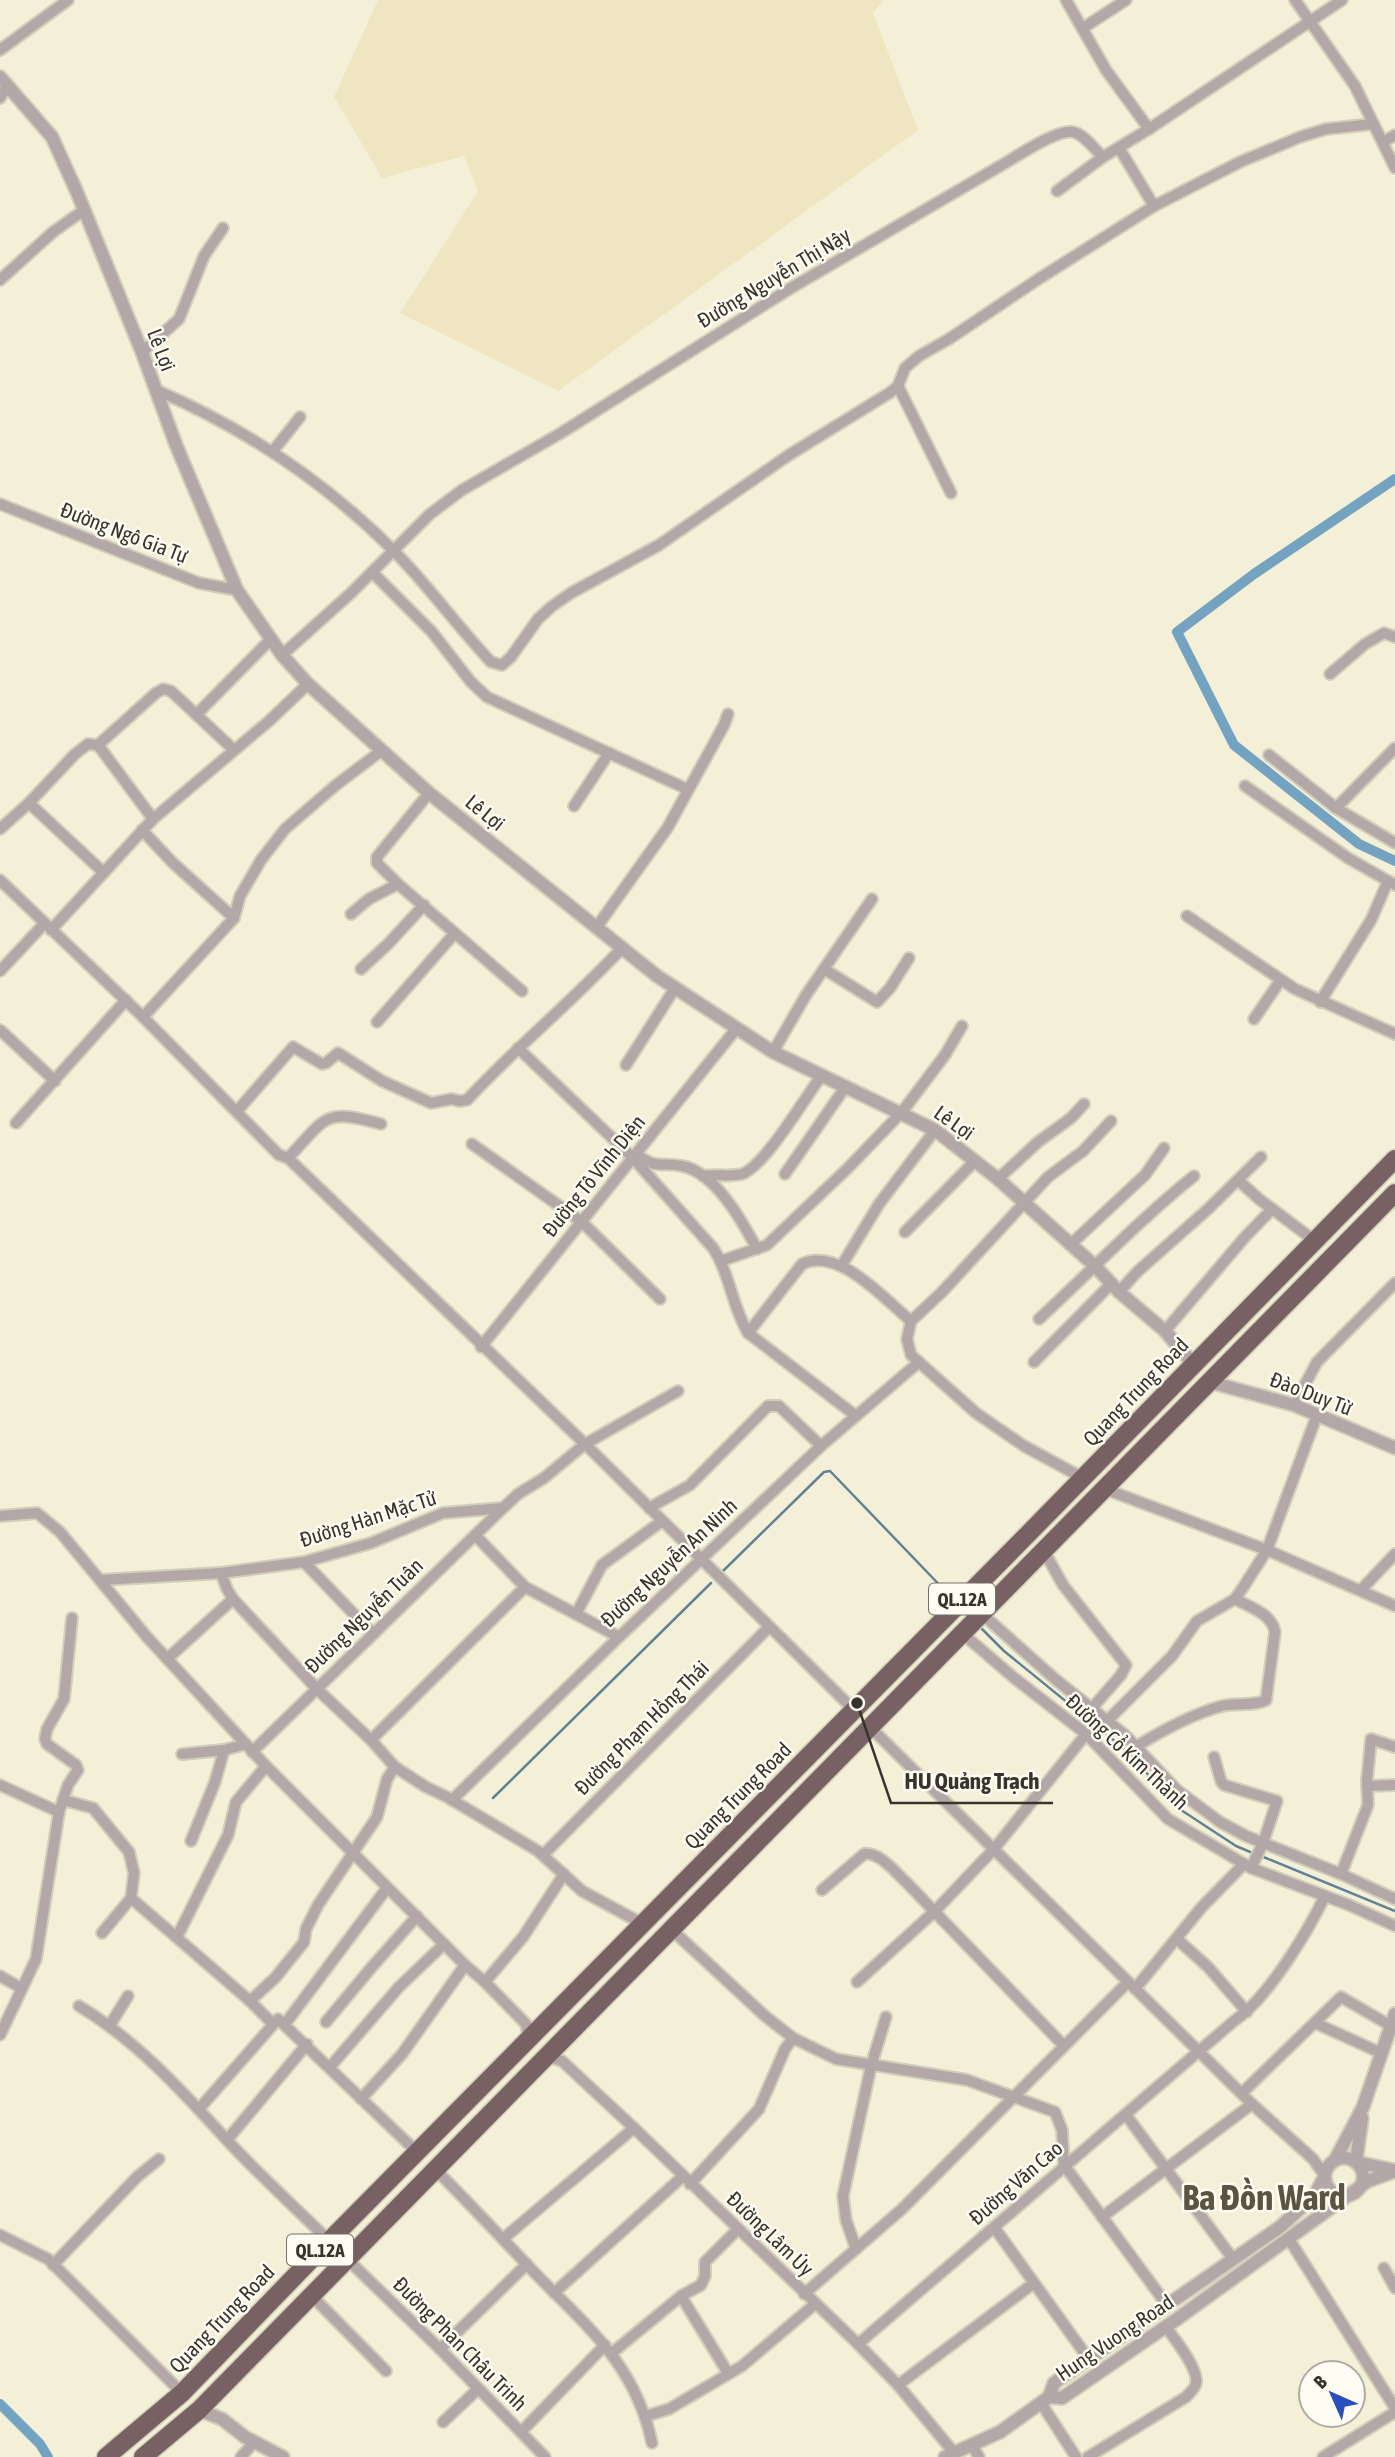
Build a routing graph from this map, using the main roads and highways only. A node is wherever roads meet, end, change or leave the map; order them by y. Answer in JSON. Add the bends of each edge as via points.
{"nodes":[{"id":1,"x":1395,"y":1159,"type":"edge"},
{"id":2,"x":1395,"y":1193,"type":"edge"},
{"id":3,"x":1194,"y":1365,"type":"junction"},
{"id":4,"x":1210,"y":1382,"type":"junction"},
{"id":5,"x":1028,"y":1534,"type":"junction"},
{"id":6,"x":1044,"y":1551,"type":"junction"},
{"id":7,"x":981,"y":1581,"type":"junction"},
{"id":8,"x":998,"y":1598,"type":"junction"},
{"id":9,"x":939,"y":1623,"type":"junction"},
{"id":10,"x":958,"y":1637,"type":"junction"},
{"id":11,"x":854,"y":1710,"type":"junction"},
{"id":12,"x":870,"y":1727,"type":"junction"},
{"id":13,"x":529,"y":2039,"type":"junction"},
{"id":14,"x":546,"y":2056,"type":"junction"},
{"id":15,"x":329,"y":2241,"type":"junction"},
{"id":16,"x":347,"y":2259,"type":"junction"},
{"id":17,"x":183,"y":2393,"type":"junction"},
{"id":18,"x":199,"y":2410,"type":"junction"},
{"id":19,"x":106,"y":2457,"type":"edge"},
{"id":20,"x":143,"y":2457,"type":"edge"}],
"edges":[{"from":1,"to":3,"type":"highway","name":"Quang Trung Road","number":"QL.12A"},
{"from":2,"to":4,"type":"highway","number":"QL.12A"},
{"from":3,"to":4,"type":"highway"},
{"from":3,"to":5,"type":"highway","name":"Quang Trung Road","number":"QL.12A"},
{"from":4,"to":6,"type":"highway","number":"QL.12A"},
{"from":5,"to":6,"type":"highway"},
{"from":5,"to":7,"type":"highway","name":"Quang Trung Road","number":"QL.12A"},
{"from":6,"to":8,"type":"highway","number":"QL.12A"},
{"from":7,"to":8,"type":"highway"},
{"from":7,"to":9,"type":"highway","name":"Quang Trung Road","number":"QL.12A"},
{"from":8,"to":10,"type":"highway","number":"QL.12A"},
{"from":9,"to":10,"type":"highway"},
{"from":9,"to":11,"type":"highway","name":"Quang Trung Road","number":"QL.12A"},
{"from":10,"to":12,"type":"highway","number":"QL.12A"},
{"from":11,"to":12,"type":"highway"},
{"from":11,"to":13,"type":"highway","name":"Quang Trung Road","number":"QL.12A"},
{"from":12,"to":14,"type":"highway","number":"QL.12A"},
{"from":13,"to":14,"type":"highway"},
{"from":13,"to":15,"type":"highway","name":"Quang Trung Road","number":"QL.12A"},
{"from":14,"to":16,"type":"highway","number":"QL.12A"},
{"from":15,"to":16,"type":"highway"},
{"from":15,"to":17,"type":"highway","name":"Quang Trung Road","number":"QL.12A"},
{"from":16,"to":18,"type":"highway","number":"QL.12A"},
{"from":17,"to":18,"type":"highway"},
{"from":17,"to":19,"type":"highway","name":"Quang Trung Road","number":"QL.12A"},
{"from":18,"to":20,"type":"highway","number":"QL.12A"}]}
